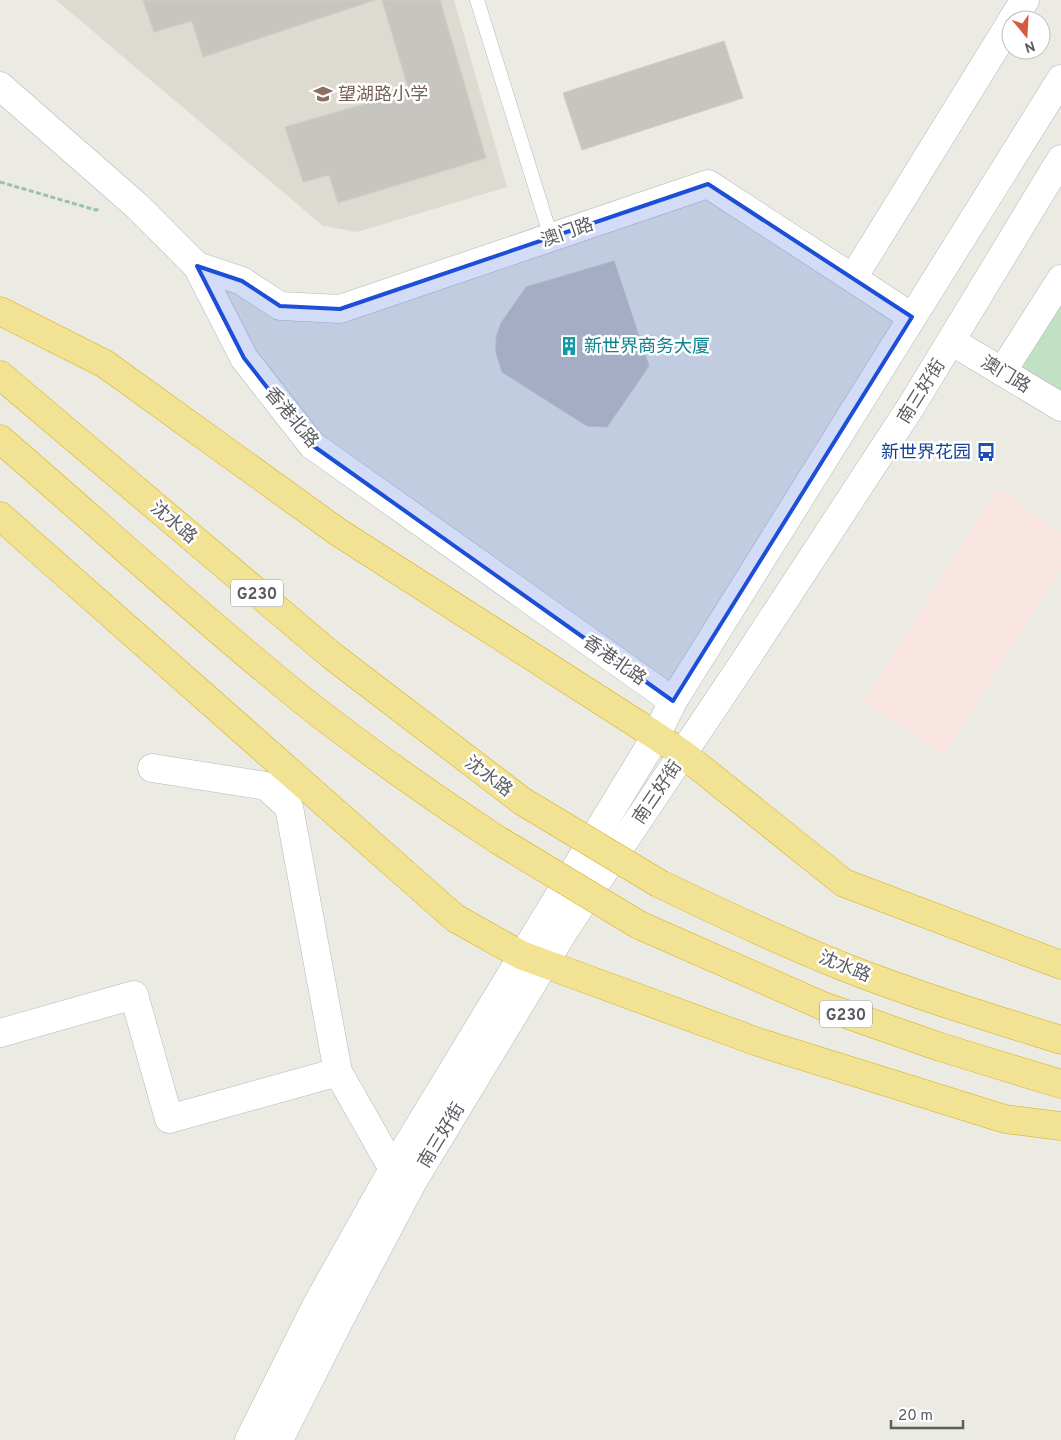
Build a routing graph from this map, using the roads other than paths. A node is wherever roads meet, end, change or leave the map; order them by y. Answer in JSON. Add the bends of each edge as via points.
{"nodes":[{"id":1,"x":478,"y":0,"type":"edge"},
{"id":2,"x":1001,"y":39,"type":"edge"},
{"id":3,"x":1061,"y":79,"type":"edge"},
{"id":4,"x":0,"y":86,"type":"edge"},
{"id":5,"x":1061,"y":159,"type":"edge"},
{"id":6,"x":551,"y":237,"type":"junction"},
{"id":7,"x":197,"y":266,"type":"junction"},
{"id":8,"x":852,"y":278,"type":"junction"},
{"id":9,"x":1061,"y":279,"type":"edge"},
{"id":10,"x":0,"y":311,"type":"edge"},
{"id":11,"x":912,"y":318,"type":"junction"},
{"id":12,"x":951,"y":342,"type":"junction"},
{"id":13,"x":1002,"y":372,"type":"junction"},
{"id":14,"x":0,"y":375,"type":"edge"},
{"id":15,"x":1061,"y":407,"type":"edge"},
{"id":16,"x":0,"y":439,"type":"edge"},
{"id":17,"x":0,"y":516,"type":"edge"},
{"id":18,"x":673,"y":701,"type":"junction"},
{"id":19,"x":656,"y":736,"type":"junction"},
{"id":20,"x":683,"y":754,"type":"junction"},
{"id":21,"x":152,"y":768,"type":"dead end"},
{"id":22,"x":533,"y":959,"type":"junction"},
{"id":23,"x":1061,"y":965,"type":"edge"},
{"id":24,"x":0,"y":1033,"type":"edge"},
{"id":25,"x":1061,"y":1040,"type":"edge"},
{"id":26,"x":338,"y":1072,"type":"junction"},
{"id":27,"x":1061,"y":1084,"type":"edge"},
{"id":28,"x":1061,"y":1126,"type":"edge"},
{"id":29,"x":393,"y":1169,"type":"junction"},
{"id":30,"x":249,"y":1440,"type":"edge"},
{"id":31,"x":279,"y":1440,"type":"edge"}],
"edges":[{"from":1,"to":6,"type":"lane"},
{"from":2,"to":8,"type":"street"},
{"from":3,"to":11,"type":"street"},
{"from":4,"to":7,"type":"street","name":"香港北路","via":[[137,206]]},
{"from":5,"to":12,"type":"street","name":"南三好街"},
{"from":6,"to":7,"type":"street","name":"澳门路","via":[[340,309],[280,306],[242,281]]},
{"from":6,"to":8,"type":"street","name":"澳门路","via":[[708,184]]},
{"from":7,"to":18,"type":"street","name":"香港北路","via":[[244,358],[312,445]]},
{"from":8,"to":11,"type":"street","name":"澳门路"},
{"from":9,"to":13,"type":"street"},
{"from":10,"to":19,"type":"highway","via":[[106,364],[338,532]]},
{"from":11,"to":18,"type":"street"},
{"from":12,"to":13,"type":"street","name":"澳门路"},
{"from":12,"to":20,"type":"street","name":"南三好街"},
{"from":13,"to":15,"type":"street","name":"澳门路"},
{"from":14,"to":25,"type":"highway","name":"沈水路","number":"G230","bridge":true,"via":[[331,655],[522,801],[660,884],[752,927],[844,967]]},
{"from":16,"to":27,"type":"highway","number":"G230","bridge":true,"via":[[301,699],[417,786],[498,840],[639,925],[823,1006],[940,1047]]},
{"from":17,"to":22,"type":"highway","via":[[455,918]]},
{"from":18,"to":19,"type":"street"},
{"from":19,"to":20,"type":"highway"},
{"from":19,"to":22,"type":"street"},
{"from":20,"to":22,"type":"street","name":"南三好街","via":[[564,931]]},
{"from":20,"to":23,"type":"highway","via":[[844,882]]},
{"from":21,"to":26,"type":"street","via":[[266,786],[289,807]]},
{"from":22,"to":28,"type":"highway","via":[[758,1042],[1006,1118]]},
{"from":22,"to":29,"type":"street"},
{"from":22,"to":31,"type":"street","name":"南三好街","via":[[340,1319]]},
{"from":24,"to":26,"type":"street","via":[[134,995],[169,1119]]},
{"from":26,"to":29,"type":"street"},
{"from":29,"to":30,"type":"street","via":[[316,1306]]}]}
